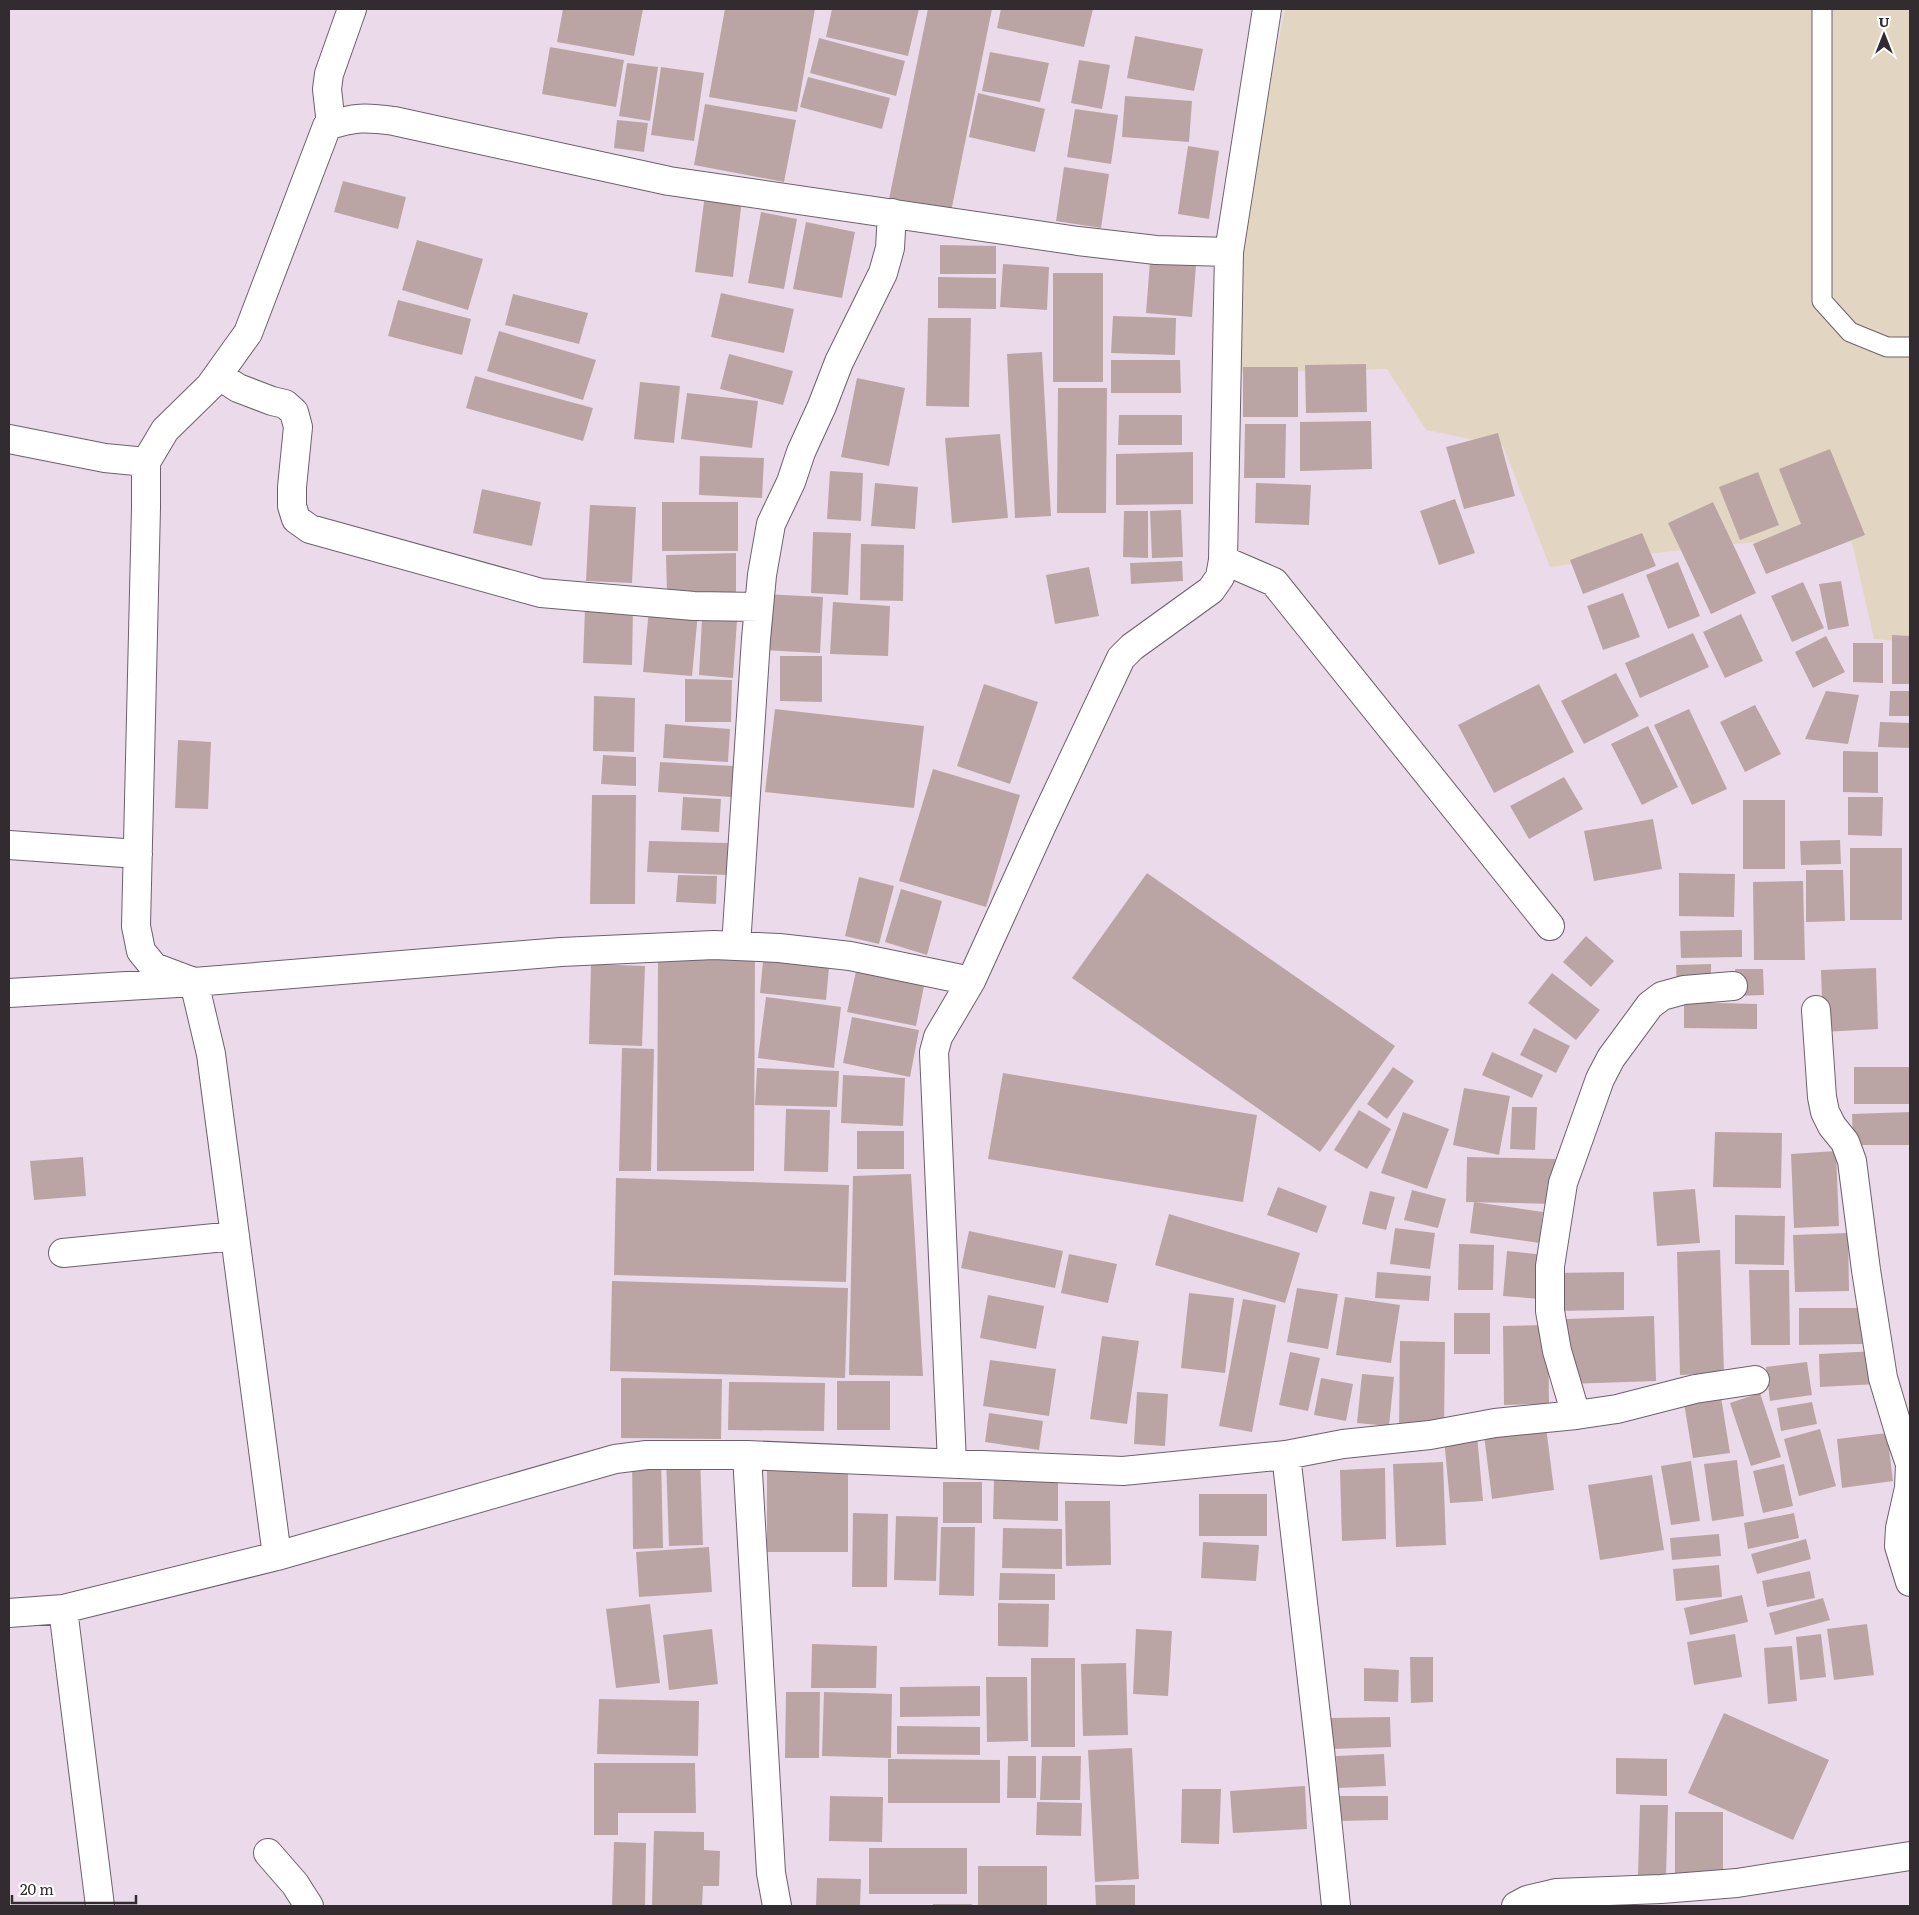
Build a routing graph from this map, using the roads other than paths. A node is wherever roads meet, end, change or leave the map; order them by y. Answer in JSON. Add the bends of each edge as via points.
{"nodes":[{"id":1,"x":352,"y":9,"type":"edge"},
{"id":2,"x":1266,"y":9,"type":"edge"},
{"id":3,"x":1822,"y":9,"type":"edge"},
{"id":4,"x":331,"y":125,"type":"junction"},
{"id":5,"x":892,"y":213,"type":"junction"},
{"id":6,"x":1229,"y":252,"type":"junction"},
{"id":7,"x":1910,"y":347,"type":"edge"},
{"id":8,"x":218,"y":375,"type":"junction"},
{"id":9,"x":9,"y":439,"type":"edge"},
{"id":10,"x":146,"y":462,"type":"junction"},
{"id":11,"x":1223,"y":560,"type":"junction"},
{"id":12,"x":759,"y":607,"type":"junction"},
{"id":13,"x":9,"y":845,"type":"edge"},
{"id":14,"x":138,"y":854,"type":"junction"},
{"id":15,"x":1550,"y":926,"type":"dead end"},
{"id":16,"x":736,"y":946,"type":"junction"},
{"id":17,"x":971,"y":981,"type":"junction"},
{"id":18,"x":194,"y":982,"type":"junction"},
{"id":19,"x":1733,"y":986,"type":"dead end"},
{"id":20,"x":9,"y":993,"type":"edge"},
{"id":21,"x":1816,"y":1010,"type":"dead end"},
{"id":22,"x":235,"y":1236,"type":"junction"},
{"id":23,"x":62,"y":1252,"type":"dead end"},
{"id":24,"x":1755,"y":1380,"type":"dead end"},
{"id":25,"x":1576,"y":1415,"type":"junction"},
{"id":26,"x":746,"y":1455,"type":"junction"},
{"id":27,"x":1286,"y":1455,"type":"junction"},
{"id":28,"x":952,"y":1463,"type":"junction"},
{"id":29,"x":1905,"y":1545,"type":"edge"},
{"id":30,"x":277,"y":1556,"type":"junction"},
{"id":31,"x":1910,"y":1582,"type":"edge"},
{"id":32,"x":63,"y":1609,"type":"junction"},
{"id":33,"x":9,"y":1613,"type":"edge"},
{"id":34,"x":268,"y":1853,"type":"dead end"},
{"id":35,"x":1910,"y":1856,"type":"edge"},
{"id":36,"x":100,"y":1906,"type":"edge"},
{"id":37,"x":309,"y":1906,"type":"edge"},
{"id":38,"x":777,"y":1906,"type":"edge"},
{"id":39,"x":1336,"y":1906,"type":"edge"},
{"id":40,"x":1516,"y":1906,"type":"edge"}],
"edges":[{"from":1,"to":4,"type":"street","via":[[329,74],[327,89]]},
{"from":2,"to":6,"type":"street"},
{"from":3,"to":7,"type":"lane","via":[[1822,301],[1850,332],[1887,347]]},
{"from":4,"to":5,"type":"street","via":[[369,118],[394,121],[669,181]]},
{"from":4,"to":8,"type":"street","via":[[327,126],[318,146],[248,333]]},
{"from":5,"to":6,"type":"street","via":[[1078,241],[1156,250]]},
{"from":5,"to":12,"type":"street","via":[[890,248],[883,273],[839,362],[771,524]]},
{"from":6,"to":11,"type":"street"},
{"from":8,"to":10,"type":"street","via":[[165,430]]},
{"from":8,"to":12,"type":"street","via":[[238,388],[285,404],[294,412],[298,427],[292,506],[296,519],[310,529],[541,593],[694,606]]},
{"from":9,"to":10,"type":"street","via":[[105,458]]},
{"from":10,"to":14,"type":"street"},
{"from":11,"to":15,"type":"street","via":[[1274,582]]},
{"from":11,"to":17,"type":"street","via":[[1220,577],[1211,590],[1121,658]]},
{"from":12,"to":16,"type":"street"},
{"from":13,"to":14,"type":"street"},
{"from":14,"to":18,"type":"street","via":[[136,926],[141,951],[154,967]]},
{"from":16,"to":17,"type":"street","via":[[850,956]]},
{"from":16,"to":18,"type":"street","via":[[714,944],[561,952]]},
{"from":17,"to":28,"type":"street","via":[[938,1037],[934,1052]]},
{"from":18,"to":20,"type":"street"},
{"from":18,"to":22,"type":"street","via":[[211,1054]]},
{"from":19,"to":25,"type":"street","via":[[1684,990],[1662,996],[1650,1005],[1604,1072],[1563,1183],[1550,1266],[1550,1311],[1557,1351]]},
{"from":21,"to":29,"type":"street","via":[[1825,1112],[1845,1142],[1852,1161],[1883,1378],[1910,1464],[1909,1488],[1900,1528]]},
{"from":22,"to":23,"type":"street"},
{"from":22,"to":30,"type":"street"},
{"from":24,"to":25,"type":"street"},
{"from":25,"to":27,"type":"street","via":[[1494,1423]]},
{"from":26,"to":28,"type":"street"},
{"from":26,"to":30,"type":"street","via":[[647,1455],[615,1459]]},
{"from":26,"to":38,"type":"street","via":[[771,1873]]},
{"from":27,"to":28,"type":"street","via":[[1123,1471]]},
{"from":27,"to":39,"type":"street"},
{"from":29,"to":31,"type":"street"},
{"from":30,"to":32,"type":"street"},
{"from":32,"to":33,"type":"street"},
{"from":32,"to":36,"type":"street"},
{"from":34,"to":37,"type":"street"},
{"from":35,"to":40,"type":"street","via":[[1737,1883],[1556,1892]]}]}
